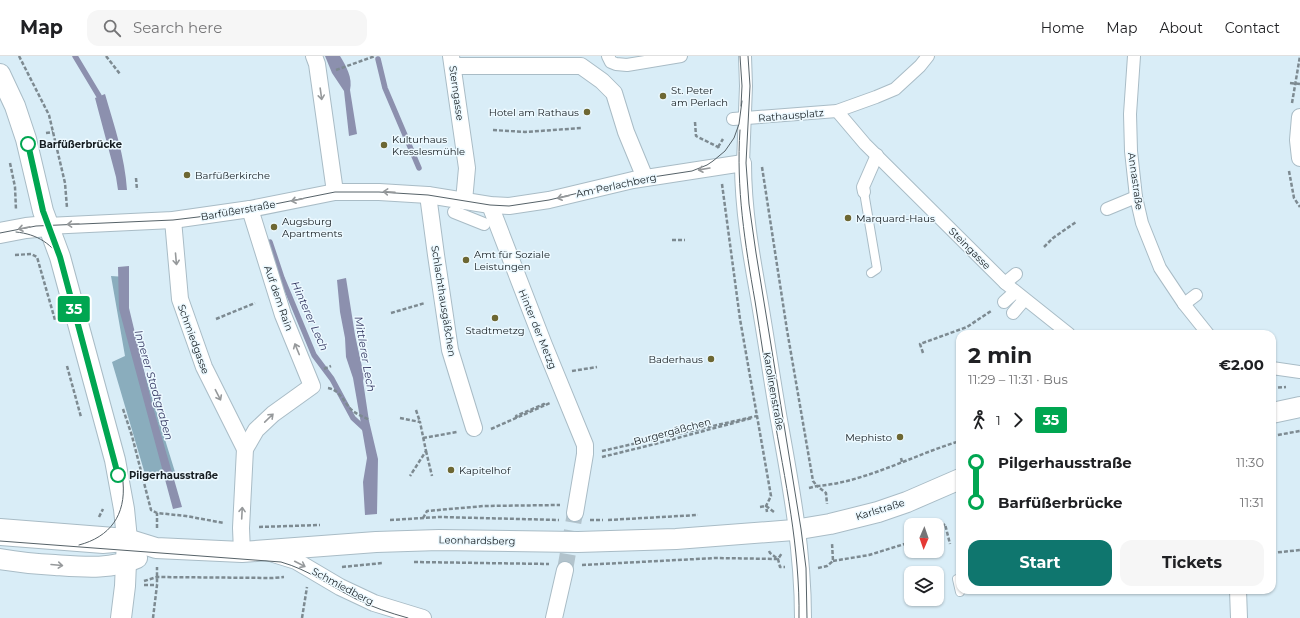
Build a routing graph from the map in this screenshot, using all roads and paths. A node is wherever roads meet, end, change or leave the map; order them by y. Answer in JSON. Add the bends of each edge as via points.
{"nodes":[{"id":1,"x":20,"y":56,"type":"edge"},
{"id":2,"x":106,"y":56,"type":"edge"},
{"id":3,"x":314,"y":56,"type":"edge"},
{"id":4,"x":375,"y":56,"type":"edge"},
{"id":5,"x":608,"y":56,"type":"edge"},
{"id":6,"x":745,"y":56,"type":"edge"},
{"id":7,"x":928,"y":56,"type":"edge"},
{"id":8,"x":684,"y":57,"type":"edge"},
{"id":9,"x":1137,"y":57,"type":"edge"},
{"id":10,"x":452,"y":61,"type":"edge"},
{"id":11,"x":332,"y":71,"type":"dead end"},
{"id":12,"x":0,"y":74,"type":"edge"},
{"id":13,"x":120,"y":74,"type":"dead end"},
{"id":14,"x":1290,"y":83,"type":"dead end"},
{"id":15,"x":1300,"y":84,"type":"edge"},
{"id":16,"x":837,"y":111,"type":"junction"},
{"id":17,"x":1300,"y":117,"type":"edge"},
{"id":18,"x":739,"y":118,"type":"junction"},
{"id":19,"x":695,"y":122,"type":"dead end"},
{"id":20,"x":582,"y":128,"type":"dead end"},
{"id":21,"x":493,"y":130,"type":"dead end"},
{"id":22,"x":53,"y":132,"type":"junction"},
{"id":23,"x":46,"y":133,"type":"dead end"},
{"id":24,"x":718,"y":147,"type":"dead end"},
{"id":25,"x":877,"y":155,"type":"junction"},
{"id":26,"x":9,"y":159,"type":"dead end"},
{"id":27,"x":1294,"y":162,"type":"edge"},
{"id":28,"x":743,"y":163,"type":"junction"},
{"id":29,"x":136,"y":178,"type":"dead end"},
{"id":30,"x":645,"y":178,"type":"junction"},
{"id":31,"x":722,"y":180,"type":"dead end"},
{"id":32,"x":137,"y":190,"type":"dead end"},
{"id":33,"x":335,"y":192,"type":"junction"},
{"id":34,"x":864,"y":192,"type":"joint"},
{"id":35,"x":428,"y":195,"type":"junction"},
{"id":36,"x":1136,"y":197,"type":"junction"},
{"id":37,"x":66,"y":202,"type":"dead end"},
{"id":38,"x":490,"y":205,"type":"junction"},
{"id":39,"x":459,"y":207,"type":"junction"},
{"id":40,"x":1300,"y":208,"type":"edge"},
{"id":41,"x":250,"y":209,"type":"junction"},
{"id":42,"x":1107,"y":209,"type":"dead end"},
{"id":43,"x":16,"y":212,"type":"dead end"},
{"id":44,"x":173,"y":220,"type":"junction"},
{"id":45,"x":1076,"y":222,"type":"dead end"},
{"id":46,"x":484,"y":224,"type":"dead end"},
{"id":47,"x":47,"y":226,"type":"junction"},
{"id":48,"x":0,"y":233,"type":"edge"},
{"id":49,"x":672,"y":240,"type":"dead end"},
{"id":50,"x":685,"y":240,"type":"dead end"},
{"id":51,"x":1044,"y":247,"type":"dead end"},
{"id":52,"x":15,"y":255,"type":"dead end"},
{"id":53,"x":871,"y":273,"type":"dead end"},
{"id":54,"x":1016,"y":274,"type":"dead end"},
{"id":55,"x":1005,"y":283,"type":"junction"},
{"id":56,"x":1020,"y":296,"type":"junction"},
{"id":57,"x":1196,"y":296,"type":"dead end"},
{"id":58,"x":442,"y":298,"type":"junction"},
{"id":59,"x":1004,"y":302,"type":"joint"},
{"id":60,"x":255,"y":303,"type":"dead end"},
{"id":61,"x":1184,"y":304,"type":"junction"},
{"id":62,"x":1013,"y":313,"type":"dead end"},
{"id":63,"x":391,"y":314,"type":"dead end"},
{"id":64,"x":216,"y":318,"type":"dead end"},
{"id":65,"x":57,"y":327,"type":"dead end"},
{"id":66,"x":959,"y":330,"type":"edge"},
{"id":67,"x":1064,"y":330,"type":"edge"},
{"id":68,"x":1205,"y":330,"type":"edge"},
{"id":69,"x":956,"y":331,"type":"edge"},
{"id":70,"x":923,"y":353,"type":"dead end"},
{"id":71,"x":66,"y":360,"type":"dead end"},
{"id":72,"x":597,"y":367,"type":"dead end"},
{"id":73,"x":1276,"y":369,"type":"edge"},
{"id":74,"x":1300,"y":372,"type":"edge"},
{"id":75,"x":557,"y":376,"type":"junction"},
{"id":76,"x":312,"y":386,"type":"joint"},
{"id":77,"x":331,"y":388,"type":"dead end"},
{"id":78,"x":566,"y":396,"type":"junction"},
{"id":79,"x":545,"y":406,"type":"junction"},
{"id":80,"x":1300,"y":407,"type":"edge"},
{"id":81,"x":416,"y":410,"type":"dead end"},
{"id":82,"x":1276,"y":411,"type":"edge"},
{"id":83,"x":756,"y":416,"type":"junction"},
{"id":84,"x":400,"y":418,"type":"dead end"},
{"id":85,"x":517,"y":418,"type":"junction"},
{"id":86,"x":370,"y":420,"type":"dead end"},
{"id":87,"x":420,"y":422,"type":"junction"},
{"id":88,"x":83,"y":423,"type":"dead end"},
{"id":89,"x":474,"y":428,"type":"junction"},
{"id":90,"x":1300,"y":431,"type":"edge"},
{"id":91,"x":1276,"y":435,"type":"edge"},
{"id":92,"x":423,"y":438,"type":"junction"},
{"id":93,"x":956,"y":441,"type":"edge"},
{"id":94,"x":245,"y":449,"type":"junction"},
{"id":95,"x":426,"y":451,"type":"junction"},
{"id":96,"x":602,"y":451,"type":"dead end"},
{"id":97,"x":601,"y":458,"type":"dead end"},
{"id":98,"x":901,"y":458,"type":"dead end"},
{"id":99,"x":902,"y":462,"type":"junction"},
{"id":100,"x":410,"y":476,"type":"dead end"},
{"id":101,"x":432,"y":476,"type":"dead end"},
{"id":102,"x":956,"y":481,"type":"edge"},
{"id":103,"x":812,"y":486,"type":"dead end"},
{"id":104,"x":817,"y":486,"type":"junction"},
{"id":105,"x":826,"y":493,"type":"dead end"},
{"id":106,"x":760,"y":507,"type":"dead end"},
{"id":107,"x":144,"y":510,"type":"dead end"},
{"id":108,"x":151,"y":510,"type":"dead end"},
{"id":109,"x":566,"y":513,"type":"junction"},
{"id":110,"x":698,"y":515,"type":"dead end"},
{"id":111,"x":186,"y":516,"type":"dead end"},
{"id":112,"x":423,"y":518,"type":"junction"},
{"id":113,"x":589,"y":520,"type":"dead end"},
{"id":114,"x":384,"y":521,"type":"dead end"},
{"id":115,"x":321,"y":525,"type":"dead end"},
{"id":116,"x":944,"y":525,"type":"edge"},
{"id":117,"x":241,"y":526,"type":"junction"},
{"id":118,"x":0,"y":529,"type":"edge"},
{"id":119,"x":797,"y":530,"type":"junction"},
{"id":120,"x":0,"y":541,"type":"edge"},
{"id":121,"x":904,"y":544,"type":"edge"},
{"id":122,"x":950,"y":544,"type":"dead end"},
{"id":123,"x":156,"y":548,"type":"junction"},
{"id":124,"x":126,"y":550,"type":"junction"},
{"id":125,"x":1300,"y":550,"type":"edge"},
{"id":126,"x":263,"y":551,"type":"junction"},
{"id":127,"x":242,"y":552,"type":"junction"},
{"id":128,"x":770,"y":553,"type":"dead end"},
{"id":129,"x":1276,"y":553,"type":"edge"},
{"id":130,"x":833,"y":555,"type":"dead end"},
{"id":131,"x":0,"y":559,"type":"edge"},
{"id":132,"x":778,"y":559,"type":"junction"},
{"id":133,"x":833,"y":561,"type":"junction"},
{"id":134,"x":408,"y":562,"type":"dead end"},
{"id":135,"x":390,"y":563,"type":"dead end"},
{"id":136,"x":565,"y":566,"type":"junction"},
{"id":137,"x":780,"y":567,"type":"dead end"},
{"id":138,"x":821,"y":568,"type":"dead end"},
{"id":139,"x":157,"y":577,"type":"junction"},
{"id":140,"x":285,"y":577,"type":"dead end"},
{"id":141,"x":311,"y":578,"type":"junction"},
{"id":142,"x":1238,"y":594,"type":"edge"},
{"id":143,"x":121,"y":618,"type":"edge"},
{"id":144,"x":153,"y":618,"type":"edge"},
{"id":145,"x":302,"y":618,"type":"edge"},
{"id":146,"x":423,"y":618,"type":"edge"},
{"id":147,"x":554,"y":618,"type":"edge"},
{"id":148,"x":803,"y":618,"type":"edge"},
{"id":149,"x":1239,"y":618,"type":"edge"}],
"edges":[{"from":1,"to":22,"type":"path","via":[[49,115]]},
{"from":2,"to":13,"type":"path"},
{"from":3,"to":33,"type":"street","one_way":true,"via":[[318,64]]},
{"from":4,"to":11,"type":"path"},
{"from":5,"to":8,"type":"street","via":[[611,62],[624,66]]},
{"from":6,"to":18,"type":"street","name":"Rathausplatz","via":[[746,86]]},
{"from":7,"to":16,"type":"street","name":"Rathausplatz","via":[[895,89]]},
{"from":9,"to":36,"type":"street","name":"Annastraße","via":[[1130,114]]},
{"from":10,"to":30,"type":"street","via":[[581,66],[602,80],[614,93],[626,132]]},
{"from":10,"to":39,"type":"street","name":"Sterngasse","via":[[467,168]]},
{"from":12,"to":47,"type":"street","via":[[15,106],[26,139]]},
{"from":14,"to":15,"type":"path"},
{"from":16,"to":18,"type":"street","name":"Rathausplatz"},
{"from":16,"to":25,"type":"street","name":"Steingasse"},
{"from":17,"to":27,"type":"street"},
{"from":18,"to":28,"type":"street","name":"Rathausplatz"},
{"from":19,"to":24,"type":"path","via":[[696,136]]},
{"from":20,"to":21,"type":"path","via":[[525,132]]},
{"from":22,"to":23,"type":"path"},
{"from":22,"to":37,"type":"path","via":[[65,183]]},
{"from":25,"to":34,"type":"street","via":[[863,187]]},
{"from":25,"to":55,"type":"street","name":"Steingasse"},
{"from":26,"to":43,"type":"path","via":[[15,188]]},
{"from":27,"to":40,"type":"path","via":[[1294,198]]},
{"from":28,"to":30,"type":"street","name":"Am Perlachberg","one_way":true},
{"from":28,"to":104,"type":"path","via":[[761,161],[813,481]]},
{"from":28,"to":119,"type":"street","name":"Karolinenstraße","via":[[752,254]]},
{"from":29,"to":32,"type":"path"},
{"from":30,"to":38,"type":"street","name":"Am Perlachberg","one_way":true,"via":[[549,200],[510,206]]},
{"from":31,"to":83,"type":"path","via":[[728,237]]},
{"from":35,"to":33,"type":"street","name":"Barfüßerstraße","one_way":true},
{"from":33,"to":41,"type":"street","name":"Barfüßerstraße","one_way":true},
{"from":34,"to":53,"type":"lane","via":[[878,269]]},
{"from":35,"to":39,"type":"street","name":"Barfüßerstraße"},
{"from":35,"to":58,"type":"street","name":"Schlachthausgäßchen"},
{"from":36,"to":42,"type":"street"},
{"from":36,"to":61,"type":"street","name":"Annastraße","via":[[1142,223],[1160,268]]},
{"from":38,"to":39,"type":"street","name":"Am Perlachberg"},
{"from":38,"to":75,"type":"street","name":"Hinter der Metzg"},
{"from":39,"to":46,"type":"street"},
{"from":41,"to":44,"type":"street","name":"Barfüßerstraße"},
{"from":76,"to":41,"type":"street","name":"Auf dem Rain","one_way":true,"via":[[284,315]]},
{"from":44,"to":47,"type":"street","name":"Barfüßerstraße","one_way":true},
{"from":44,"to":94,"type":"street","name":"Schmiedgasse","one_way":true,"via":[[180,299],[204,367]]},
{"from":45,"to":51,"type":"path"},
{"from":47,"to":48,"type":"street","one_way":true},
{"from":47,"to":124,"type":"street","via":[[60,257],[115,460],[124,509]]},
{"from":49,"to":50,"type":"path"},
{"from":52,"to":65,"type":"path","via":[[22,252],[37,257]]},
{"from":54,"to":55,"type":"street"},
{"from":55,"to":56,"type":"street","name":"Steingasse"},
{"from":56,"to":59,"type":"street"},
{"from":56,"to":62,"type":"street"},
{"from":56,"to":67,"type":"street","name":"Steingasse"},
{"from":57,"to":61,"type":"street"},
{"from":58,"to":63,"type":"path"},
{"from":58,"to":89,"type":"street","name":"Schlachthausgäßchen","via":[[450,350]]},
{"from":59,"to":66,"type":"path"},
{"from":60,"to":64,"type":"path"},
{"from":61,"to":68,"type":"street","name":"Annastraße"},
{"from":69,"to":70,"type":"path","via":[[920,344]]},
{"from":71,"to":88,"type":"path"},
{"from":72,"to":75,"type":"path"},
{"from":73,"to":74,"type":"street"},
{"from":75,"to":78,"type":"street","name":"Hinter der Metzg"},
{"from":94,"to":76,"type":"street","name":"Schmiedgasse","one_way":true,"via":[[256,430],[273,414]]},
{"from":77,"to":86,"type":"path","via":[[352,410]]},
{"from":78,"to":79,"type":"path"},
{"from":78,"to":109,"type":"street","name":"Hinter der Metzg","via":[[584,440],[585,454]]},
{"from":79,"to":85,"type":"path"},
{"from":79,"to":85,"type":"path","via":[[544,404],[530,409],[516,416]]},
{"from":80,"to":82,"type":"street"},
{"from":81,"to":87,"type":"path"},
{"from":83,"to":96,"type":"path"},
{"from":83,"to":97,"type":"path","name":"Burgergäßchen"},
{"from":83,"to":106,"type":"path","via":[[771,496],[766,506]]},
{"from":84,"to":87,"type":"path"},
{"from":85,"to":89,"type":"path","via":[[487,431]]},
{"from":87,"to":92,"type":"path"},
{"from":89,"to":92,"type":"path"},
{"from":90,"to":91,"type":"path"},
{"from":92,"to":95,"type":"path"},
{"from":93,"to":99,"type":"path"},
{"from":117,"to":94,"type":"street","name":"Schmiedgasse","one_way":true},
{"from":95,"to":100,"type":"path"},
{"from":95,"to":101,"type":"path"},
{"from":98,"to":99,"type":"path"},
{"from":99,"to":104,"type":"path","via":[[858,477]]},
{"from":102,"to":119,"type":"street","name":"Karlstraße","via":[[878,512]]},
{"from":103,"to":104,"type":"path"},
{"from":104,"to":105,"type":"path"},
{"from":107,"to":108,"type":"path"},
{"from":109,"to":112,"type":"path"},
{"from":109,"to":112,"type":"path","via":[[484,506],[427,512]]},
{"from":110,"to":113,"type":"path"},
{"from":111,"to":117,"type":"path"},
{"from":112,"to":114,"type":"path"},
{"from":115,"to":117,"type":"path"},
{"from":116,"to":122,"type":"path"},
{"from":117,"to":127,"type":"street","name":"Schmiedgasse"},
{"from":118,"to":124,"type":"street"},
{"from":119,"to":126,"type":"street","name":"Leonhardsberg","via":[[676,539],[578,542],[376,542]]},
{"from":119,"to":148,"type":"street","name":"Karolinenstraße"},
{"from":120,"to":124,"type":"lane"},
{"from":121,"to":133,"type":"path","via":[[869,555]]},
{"from":123,"to":124,"type":"street","name":"Leonhardsberg"},
{"from":123,"to":127,"type":"street","name":"Leonhardsberg"},
{"from":123,"to":139,"type":"path"},
{"from":131,"to":124,"type":"street","one_way":true,"via":[[97,568]]},
{"from":124,"to":143,"type":"street"},
{"from":125,"to":129,"type":"path"},
{"from":126,"to":127,"type":"street","name":"Leonhardsberg"},
{"from":126,"to":141,"type":"street","name":"Schmiedberg","one_way":true,"via":[[296,561]]},
{"from":128,"to":132,"type":"path"},
{"from":130,"to":133,"type":"path"},
{"from":132,"to":136,"type":"path","via":[[716,558]]},
{"from":132,"to":137,"type":"path"},
{"from":133,"to":138,"type":"path"},
{"from":134,"to":136,"type":"path"},
{"from":135,"to":141,"type":"path"},
{"from":136,"to":147,"type":"street"},
{"from":139,"to":140,"type":"path"},
{"from":139,"to":144,"type":"path"},
{"from":141,"to":145,"type":"path"},
{"from":141,"to":146,"type":"street","name":"Schmiedberg","via":[[340,587],[374,603]]},
{"from":142,"to":149,"type":"street"}]}
